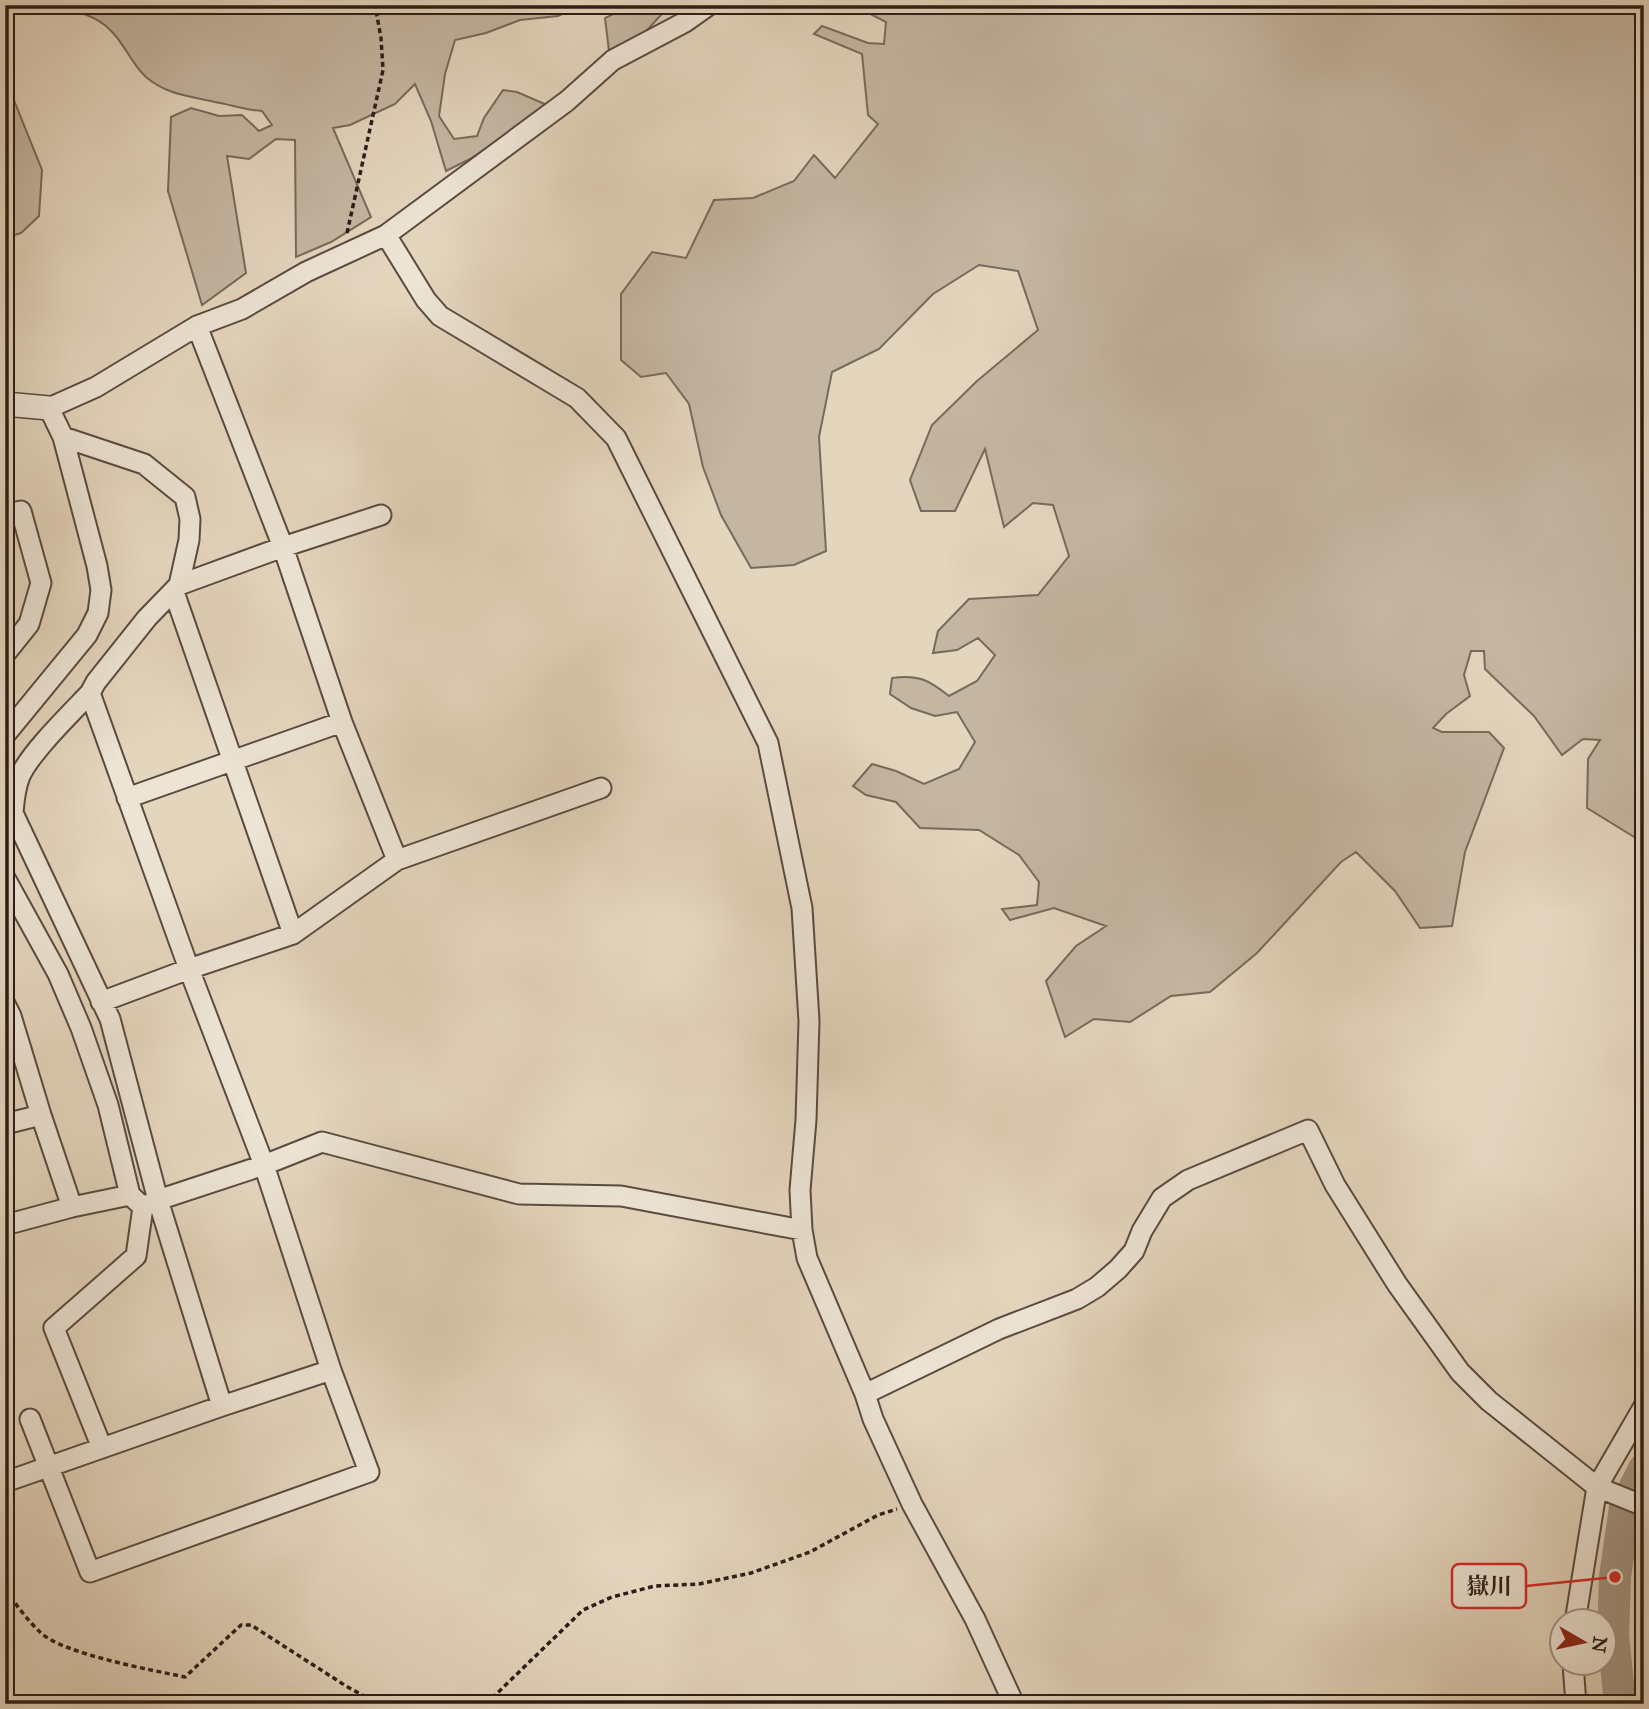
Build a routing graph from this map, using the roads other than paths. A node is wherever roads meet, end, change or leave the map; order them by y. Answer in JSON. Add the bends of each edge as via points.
{"nodes":[{"id":1,"x":709,"y":5,"type":"edge"},
{"id":2,"x":386,"y":236,"type":"junction"},
{"id":3,"x":197,"y":326,"type":"junction"},
{"id":4,"x":5,"y":404,"type":"edge"},
{"id":5,"x":49,"y":408,"type":"junction"},
{"id":6,"x":63,"y":437,"type":"junction"},
{"id":7,"x":5,"y":514,"type":"edge"},
{"id":8,"x":381,"y":515,"type":"dead end"},
{"id":9,"x":283,"y":547,"type":"junction"},
{"id":10,"x":177,"y":588,"type":"junction"},
{"id":11,"x":5,"y":654,"type":"edge"},
{"id":12,"x":90,"y":693,"type":"junction"},
{"id":13,"x":342,"y":722,"type":"junction"},
{"id":14,"x":5,"y":735,"type":"edge"},
{"id":15,"x":233,"y":761,"type":"junction"},
{"id":16,"x":601,"y":788,"type":"dead end"},
{"id":17,"x":127,"y":798,"type":"junction"},
{"id":18,"x":397,"y":860,"type":"junction"},
{"id":19,"x":5,"y":878,"type":"edge"},
{"id":20,"x":293,"y":934,"type":"junction"},
{"id":21,"x":189,"y":969,"type":"junction"},
{"id":22,"x":102,"y":1002,"type":"junction"},
{"id":23,"x":7,"y":1012,"type":"edge"},
{"id":24,"x":41,"y":1115,"type":"junction"},
{"id":25,"x":5,"y":1124,"type":"edge"},
{"id":26,"x":264,"y":1165,"type":"junction"},
{"id":27,"x":144,"y":1201,"type":"junction"},
{"id":28,"x":72,"y":1207,"type":"junction"},
{"id":29,"x":5,"y":1225,"type":"edge"},
{"id":30,"x":802,"y":1230,"type":"junction"},
{"id":31,"x":331,"y":1370,"type":"junction"},
{"id":32,"x":865,"y":1394,"type":"junction"},
{"id":33,"x":222,"y":1406,"type":"junction"},
{"id":34,"x":1644,"y":1406,"type":"edge"},
{"id":35,"x":30,"y":1419,"type":"dead end"},
{"id":36,"x":102,"y":1448,"type":"junction"},
{"id":37,"x":50,"y":1467,"type":"junction"},
{"id":38,"x":5,"y":1482,"type":"edge"},
{"id":39,"x":1604,"y":1491,"type":"junction"},
{"id":40,"x":1644,"y":1506,"type":"edge"},
{"id":41,"x":1578,"y":1608,"type":"edge"},
{"id":42,"x":1574,"y":1678,"type":"edge"},
{"id":43,"x":1014,"y":1704,"type":"edge"},
{"id":44,"x":1576,"y":1704,"type":"edge"}],
"edges":[{"from":1,"to":2,"type":"street","via":[[612,60],[567,101]]},
{"from":2,"to":3,"type":"street","via":[[306,272],[242,309]]},
{"from":2,"to":30,"type":"street","via":[[434,310],[577,398],[616,438],[768,743],[802,908],[808,1021]]},
{"from":3,"to":5,"type":"street","via":[[96,387]]},
{"from":3,"to":9,"type":"street"},
{"from":4,"to":5,"type":"street"},
{"from":5,"to":6,"type":"street"},
{"from":6,"to":10,"type":"street","via":[[145,464],[185,496],[189,540]]},
{"from":6,"to":14,"type":"street","via":[[97,566],[98,613],[87,635]]},
{"from":7,"to":11,"type":"street","via":[[21,511],[41,583],[29,624]]},
{"from":8,"to":9,"type":"street"},
{"from":9,"to":10,"type":"street"},
{"from":9,"to":13,"type":"street"},
{"from":10,"to":12,"type":"street","via":[[147,618]]},
{"from":10,"to":15,"type":"street"},
{"from":12,"to":17,"type":"street"},
{"from":12,"to":22,"type":"street","via":[[20,774],[13,813]]},
{"from":13,"to":15,"type":"street"},
{"from":13,"to":18,"type":"street"},
{"from":15,"to":17,"type":"street"},
{"from":15,"to":20,"type":"street"},
{"from":16,"to":18,"type":"street"},
{"from":17,"to":21,"type":"street"},
{"from":18,"to":20,"type":"street"},
{"from":19,"to":27,"type":"street","via":[[58,974]]},
{"from":20,"to":21,"type":"street"},
{"from":21,"to":22,"type":"street"},
{"from":21,"to":26,"type":"street"},
{"from":22,"to":27,"type":"street","via":[[117,1042]]},
{"from":23,"to":24,"type":"street"},
{"from":24,"to":25,"type":"street"},
{"from":24,"to":28,"type":"street"},
{"from":26,"to":27,"type":"street"},
{"from":26,"to":30,"type":"street","via":[[322,1142],[519,1194],[621,1196]]},
{"from":26,"to":31,"type":"street"},
{"from":27,"to":28,"type":"street"},
{"from":27,"to":33,"type":"street"},
{"from":27,"to":36,"type":"street","via":[[136,1255],[54,1328]]},
{"from":28,"to":29,"type":"street"},
{"from":30,"to":32,"type":"street","via":[[807,1258]]},
{"from":31,"to":33,"type":"street"},
{"from":31,"to":37,"type":"street","via":[[369,1472],[90,1572]]},
{"from":32,"to":39,"type":"street","via":[[999,1329],[1087,1293],[1134,1251],[1162,1198],[1188,1180],[1308,1130],[1335,1185],[1460,1373]]},
{"from":32,"to":43,"type":"street","via":[[912,1504],[975,1619]]},
{"from":33,"to":36,"type":"street"},
{"from":34,"to":39,"type":"street"},
{"from":35,"to":37,"type":"street"},
{"from":36,"to":37,"type":"street"},
{"from":37,"to":38,"type":"street"},
{"from":39,"to":40,"type":"street"},
{"from":39,"to":41,"type":"street"},
{"from":42,"to":44,"type":"street"}]}
